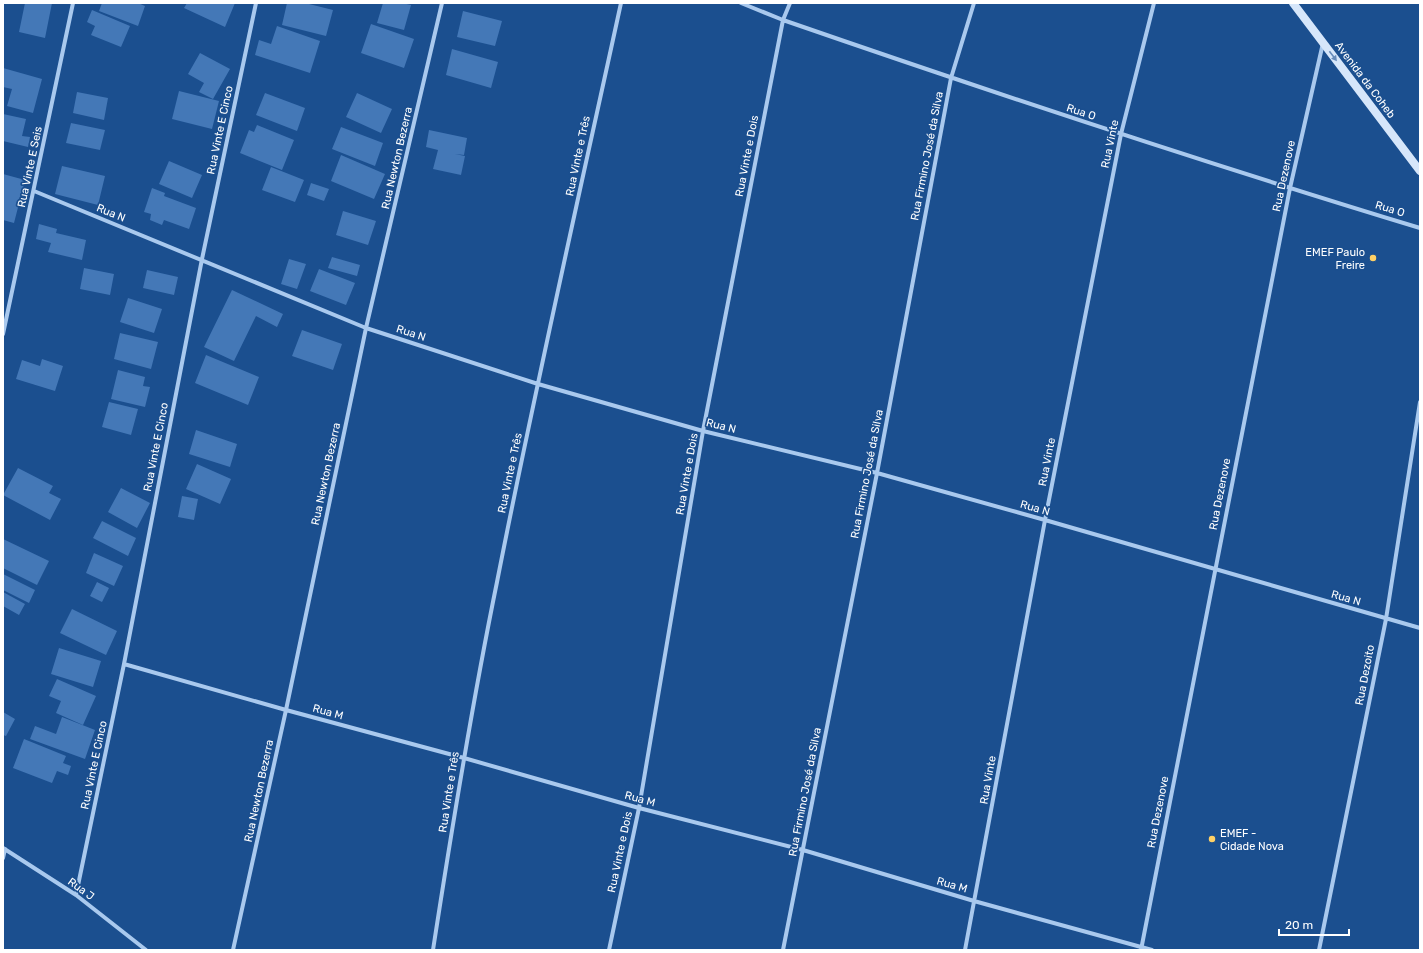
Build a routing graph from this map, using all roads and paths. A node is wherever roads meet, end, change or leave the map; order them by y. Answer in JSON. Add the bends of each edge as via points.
{"nodes":[{"id":1,"x":73,"y":3,"type":"edge"},
{"id":2,"x":256,"y":3,"type":"edge"},
{"id":3,"x":442,"y":3,"type":"edge"},
{"id":4,"x":621,"y":3,"type":"edge"},
{"id":5,"x":740,"y":3,"type":"edge"},
{"id":6,"x":790,"y":3,"type":"edge"},
{"id":7,"x":974,"y":3,"type":"edge"},
{"id":8,"x":1154,"y":3,"type":"edge"},
{"id":9,"x":1293,"y":3,"type":"edge"},
{"id":10,"x":783,"y":20,"type":"junction"},
{"id":11,"x":1323,"y":43,"type":"junction"},
{"id":12,"x":951,"y":78,"type":"junction"},
{"id":13,"x":1121,"y":134,"type":"junction"},
{"id":14,"x":1420,"y":170,"type":"edge"},
{"id":15,"x":1290,"y":188,"type":"junction"},
{"id":16,"x":34,"y":191,"type":"junction"},
{"id":17,"x":1420,"y":228,"type":"edge"},
{"id":18,"x":202,"y":259,"type":"junction"},
{"id":19,"x":366,"y":328,"type":"junction"},
{"id":20,"x":3,"y":334,"type":"edge"},
{"id":21,"x":538,"y":384,"type":"junction"},
{"id":22,"x":1420,"y":402,"type":"edge"},
{"id":23,"x":703,"y":431,"type":"junction"},
{"id":24,"x":877,"y":473,"type":"junction"},
{"id":25,"x":1045,"y":520,"type":"junction"},
{"id":26,"x":1215,"y":569,"type":"junction"},
{"id":27,"x":1386,"y":619,"type":"junction"},
{"id":28,"x":1420,"y":628,"type":"edge"},
{"id":29,"x":124,"y":664,"type":"junction"},
{"id":30,"x":286,"y":710,"type":"junction"},
{"id":31,"x":464,"y":758,"type":"junction"},
{"id":32,"x":639,"y":808,"type":"junction"},
{"id":33,"x":4,"y":849,"type":"edge"},
{"id":34,"x":803,"y":850,"type":"junction"},
{"id":35,"x":3,"y":858,"type":"edge"},
{"id":36,"x":76,"y":896,"type":"junction"},
{"id":37,"x":974,"y":901,"type":"junction"},
{"id":38,"x":1141,"y":949,"type":"edge"},
{"id":39,"x":146,"y":950,"type":"edge"},
{"id":40,"x":233,"y":950,"type":"edge"},
{"id":41,"x":433,"y":950,"type":"edge"},
{"id":42,"x":609,"y":950,"type":"edge"},
{"id":43,"x":783,"y":950,"type":"edge"},
{"id":44,"x":965,"y":950,"type":"edge"},
{"id":45,"x":1152,"y":950,"type":"edge"},
{"id":46,"x":1320,"y":950,"type":"edge"}],
"edges":[{"from":1,"to":16,"type":"street","name":"Rua Vinte E Seis"},
{"from":2,"to":18,"type":"street","name":"Rua Vinte E Cinco"},
{"from":3,"to":19,"type":"street","name":"Rua Newton Bezerra"},
{"from":4,"to":21,"type":"street","name":"Rua Vinte e Três"},
{"from":5,"to":10,"type":"street","name":"Rua O"},
{"from":6,"to":10,"type":"street","name":"Rua Vinte e Dois"},
{"from":7,"to":12,"type":"street","name":"Rua Firmino José da Silva"},
{"from":8,"to":13,"type":"street","name":"Rua Vinte"},
{"from":9,"to":11,"type":"main road","name":"Avenida da Coheb"},
{"from":10,"to":12,"type":"street","name":"Rua O"},
{"from":10,"to":23,"type":"street","name":"Rua Vinte e Dois"},
{"from":11,"to":14,"type":"main road","name":"Avenida da Coheb","one_way":true},
{"from":11,"to":15,"type":"street","name":"Rua Dezenove"},
{"from":12,"to":13,"type":"street","name":"Rua O"},
{"from":12,"to":24,"type":"street","name":"Rua Firmino José da Silva"},
{"from":13,"to":15,"type":"street","name":"Rua O"},
{"from":13,"to":25,"type":"street","name":"Rua Vinte"},
{"from":15,"to":17,"type":"street","name":"Rua O"},
{"from":15,"to":26,"type":"street","name":"Rua Dezenove"},
{"from":16,"to":18,"type":"street","name":"Rua N"},
{"from":16,"to":20,"type":"street","name":"Rua Vinte E Seis"},
{"from":18,"to":19,"type":"street","name":"Rua N"},
{"from":18,"to":29,"type":"street","name":"Rua Vinte E Cinco"},
{"from":19,"to":21,"type":"street","name":"Rua N"},
{"from":19,"to":30,"type":"street","name":"Rua Newton Bezerra"},
{"from":21,"to":23,"type":"street","name":"Rua N"},
{"from":21,"to":31,"type":"street","name":"Rua Vinte e Três","via":[[496,582]]},
{"from":22,"to":27,"type":"street","name":"Rua Dezoito"},
{"from":23,"to":24,"type":"street","name":"Rua N"},
{"from":23,"to":32,"type":"street","name":"Rua Vinte e Dois"},
{"from":24,"to":25,"type":"street","name":"Rua N"},
{"from":24,"to":34,"type":"street","name":"Rua Firmino José da Silva"},
{"from":25,"to":26,"type":"street","name":"Rua N"},
{"from":25,"to":37,"type":"street","name":"Rua Vinte"},
{"from":26,"to":27,"type":"street","name":"Rua N"},
{"from":26,"to":38,"type":"street","name":"Rua Dezenove"},
{"from":27,"to":28,"type":"street","name":"Rua N"},
{"from":27,"to":46,"type":"street","name":"Rua Dezoito"},
{"from":29,"to":30,"type":"street","name":"Rua M"},
{"from":29,"to":36,"type":"street","name":"Rua Vinte E Cinco"},
{"from":30,"to":31,"type":"street","name":"Rua M"},
{"from":30,"to":40,"type":"street","name":"Rua Newton Bezerra"},
{"from":31,"to":32,"type":"street","name":"Rua M"},
{"from":31,"to":41,"type":"street","name":"Rua Vinte e Três"},
{"from":32,"to":34,"type":"street","name":"Rua M"},
{"from":32,"to":42,"type":"street","name":"Rua Vinte e Dois"},
{"from":33,"to":35,"type":"street"},
{"from":33,"to":36,"type":"street","name":"Rua J"},
{"from":34,"to":37,"type":"street","name":"Rua M"},
{"from":34,"to":43,"type":"street","name":"Rua Firmino José da Silva"},
{"from":36,"to":39,"type":"street","name":"Rua J"},
{"from":37,"to":38,"type":"street","name":"Rua M"},
{"from":37,"to":44,"type":"street","name":"Rua Vinte"},
{"from":38,"to":45,"type":"street","name":"Rua M"}]}
